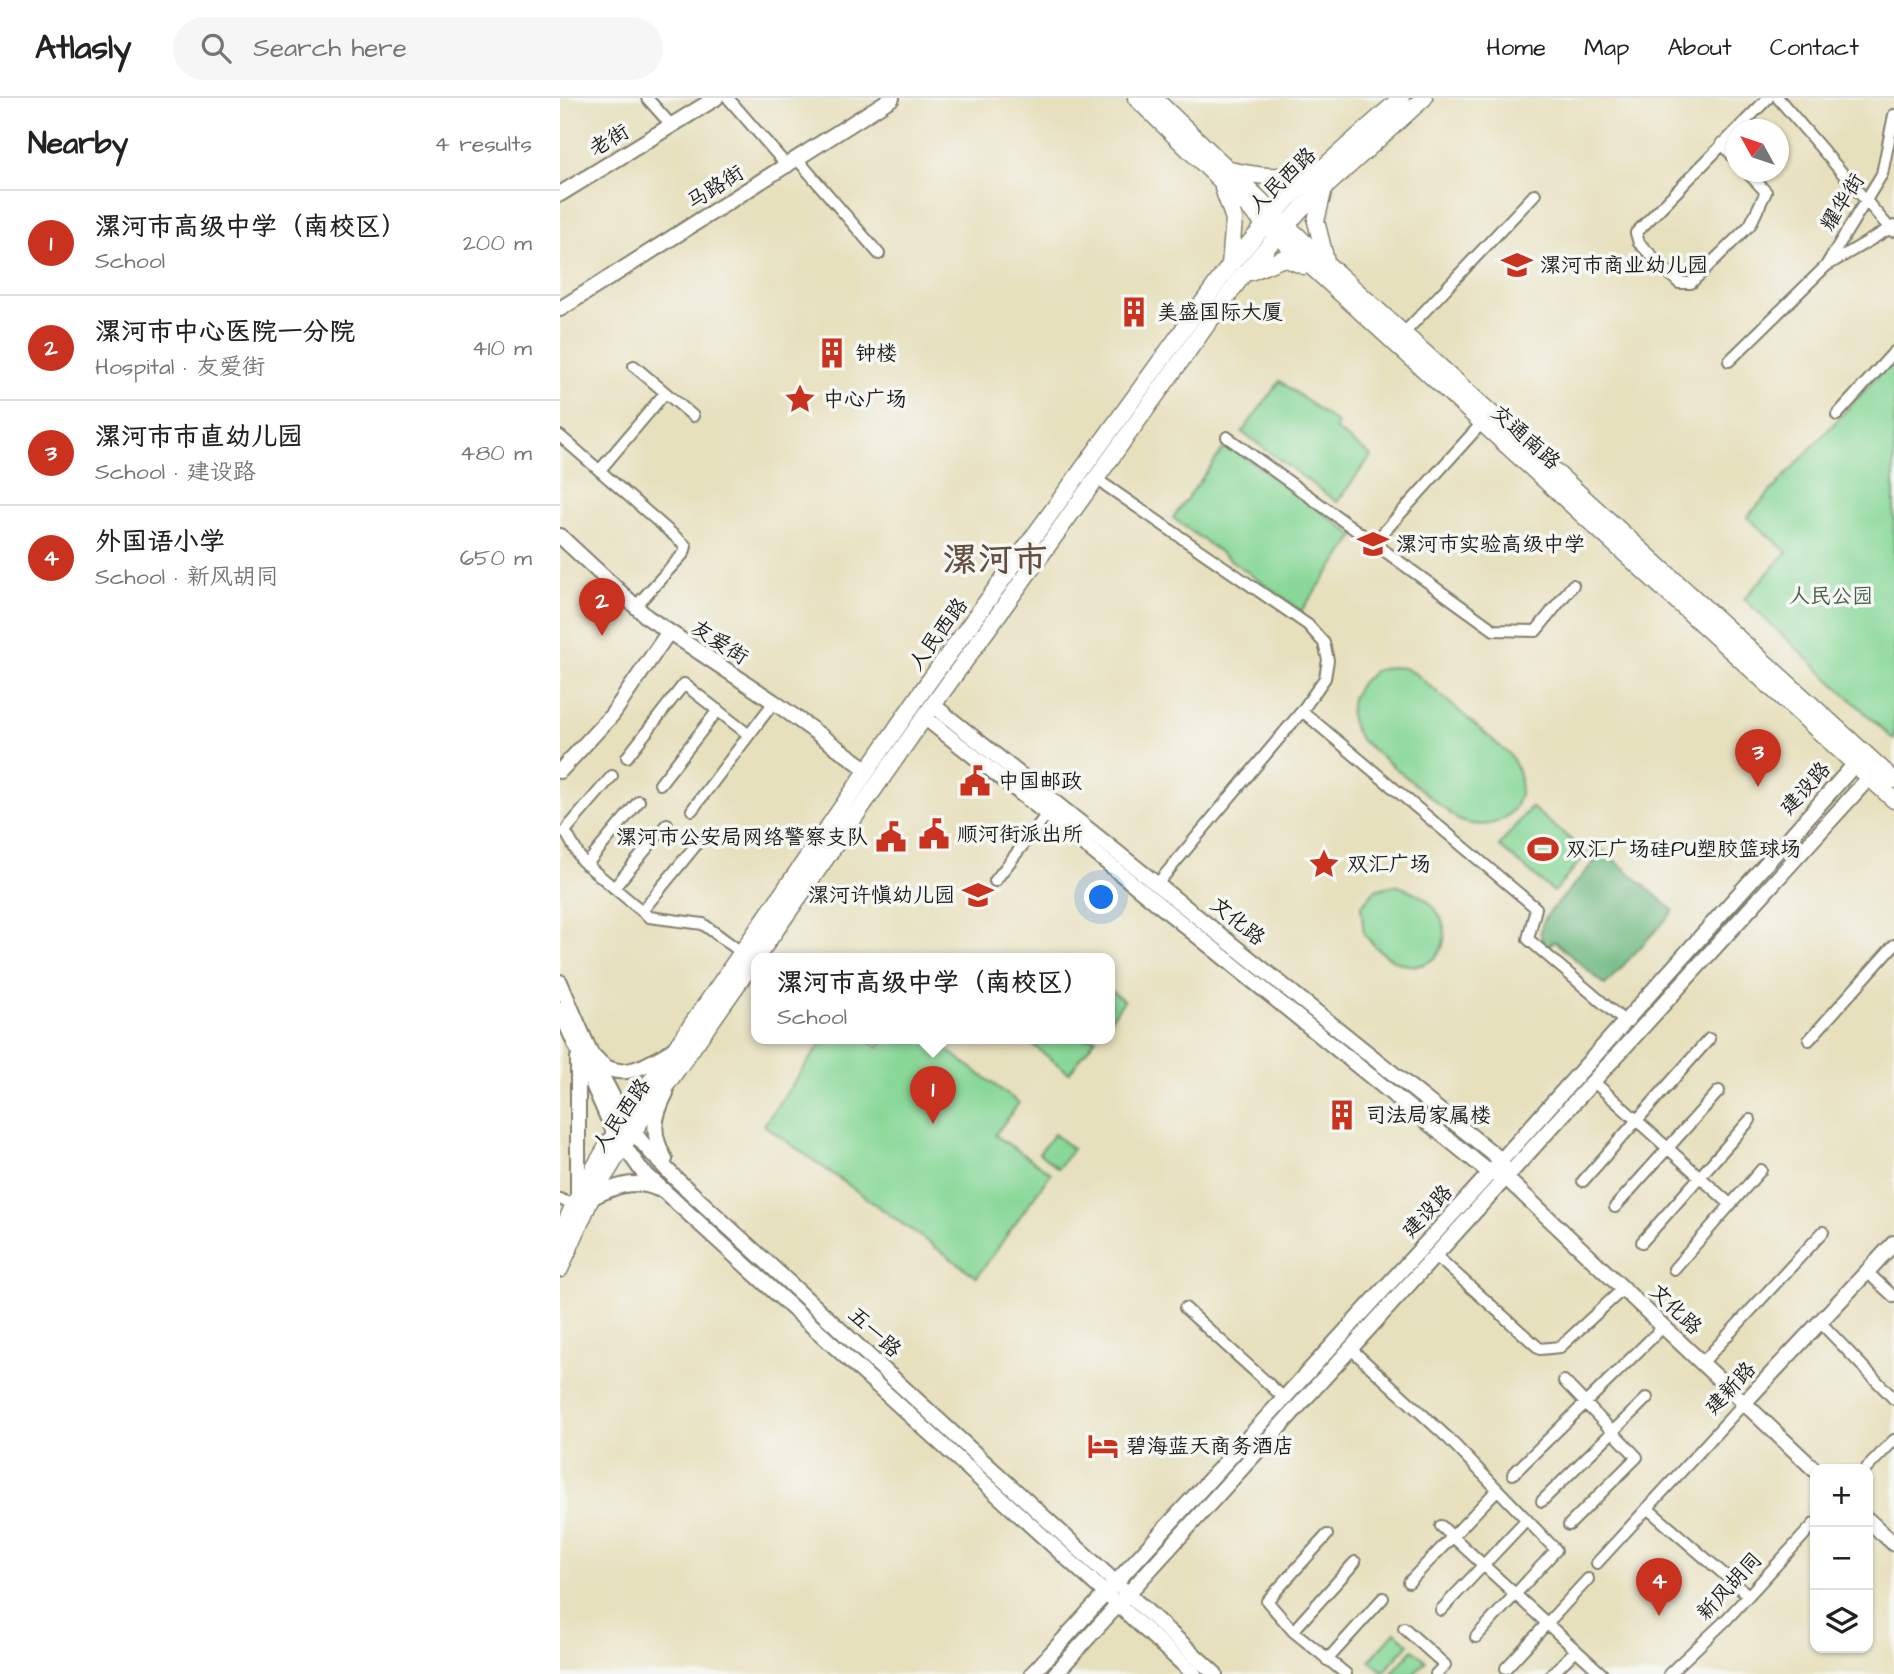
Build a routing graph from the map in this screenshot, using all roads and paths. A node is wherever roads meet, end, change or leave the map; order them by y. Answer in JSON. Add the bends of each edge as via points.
{"nodes":[{"id":1,"x":647,"y":98,"type":"edge"},
{"id":2,"x":716,"y":98,"type":"edge"},
{"id":3,"x":728,"y":98,"type":"edge"},
{"id":4,"x":891,"y":98,"type":"edge"},
{"id":5,"x":1136,"y":98,"type":"edge"},
{"id":6,"x":1154,"y":98,"type":"edge"},
{"id":7,"x":1401,"y":98,"type":"edge"},
{"id":8,"x":1424,"y":98,"type":"edge"},
{"id":9,"x":1768,"y":98,"type":"edge"},
{"id":10,"x":1778,"y":98,"type":"edge"},
{"id":11,"x":1894,"y":116,"type":"edge"},
{"id":12,"x":672,"y":126,"type":"junction"},
{"id":13,"x":1722,"y":143,"type":"junction"},
{"id":14,"x":1726,"y":148,"type":"edge"},
{"id":15,"x":1342,"y":151,"type":"junction"},
{"id":16,"x":793,"y":163,"type":"junction"},
{"id":17,"x":1224,"y":175,"type":"junction"},
{"id":18,"x":1756,"y":182,"type":"edge"},
{"id":19,"x":1325,"y":187,"type":"junction"},
{"id":20,"x":560,"y":194,"type":"edge"},
{"id":21,"x":1535,"y":194,"type":"dead end"},
{"id":22,"x":1867,"y":200,"type":"junction"},
{"id":23,"x":1275,"y":224,"type":"junction"},
{"id":24,"x":1892,"y":229,"type":"edge"},
{"id":25,"x":879,"y":254,"type":"dead end"},
{"id":26,"x":1826,"y":266,"type":"junction"},
{"id":27,"x":1323,"y":269,"type":"junction"},
{"id":28,"x":1236,"y":271,"type":"junction"},
{"id":29,"x":560,"y":309,"type":"edge"},
{"id":30,"x":1404,"y":333,"type":"junction"},
{"id":31,"x":1894,"y":352,"type":"edge"},
{"id":32,"x":1730,"y":361,"type":"dead end"},
{"id":33,"x":634,"y":366,"type":"dead end"},
{"id":34,"x":665,"y":393,"type":"junction"},
{"id":35,"x":1837,"y":415,"type":"dead end"},
{"id":36,"x":693,"y":416,"type":"dead end"},
{"id":37,"x":1481,"y":424,"type":"junction"},
{"id":38,"x":560,"y":436,"type":"edge"},
{"id":39,"x":1227,"y":437,"type":"dead end"},
{"id":40,"x":600,"y":470,"type":"junction"},
{"id":41,"x":1095,"y":478,"type":"junction"},
{"id":42,"x":560,"y":536,"type":"edge"},
{"id":43,"x":1374,"y":543,"type":"junction"},
{"id":44,"x":1573,"y":585,"type":"dead end"},
{"id":45,"x":635,"y":607,"type":"junction"},
{"id":46,"x":668,"y":633,"type":"junction"},
{"id":47,"x":774,"y":702,"type":"junction"},
{"id":48,"x":718,"y":710,"type":"junction"},
{"id":49,"x":1301,"y":711,"type":"junction"},
{"id":50,"x":934,"y":716,"type":"junction"},
{"id":51,"x":749,"y":735,"type":"junction"},
{"id":52,"x":627,"y":757,"type":"dead end"},
{"id":53,"x":1855,"y":764,"type":"junction"},
{"id":54,"x":868,"y":770,"type":"junction"},
{"id":55,"x":560,"y":771,"type":"edge"},
{"id":56,"x":1874,"y":772,"type":"junction"},
{"id":57,"x":612,"y":776,"type":"dead end"},
{"id":58,"x":1894,"y":780,"type":"edge"},
{"id":59,"x":660,"y":784,"type":"dead end"},
{"id":60,"x":1894,"y":800,"type":"edge"},
{"id":61,"x":639,"y":801,"type":"dead end"},
{"id":62,"x":692,"y":810,"type":"dead end"},
{"id":63,"x":1047,"y":814,"type":"junction"},
{"id":64,"x":667,"y":824,"type":"dead end"},
{"id":65,"x":696,"y":845,"type":"dead end"},
{"id":66,"x":586,"y":865,"type":"junction"},
{"id":67,"x":995,"y":881,"type":"dead end"},
{"id":68,"x":1158,"y":883,"type":"junction"},
{"id":69,"x":614,"y":888,"type":"junction"},
{"id":70,"x":642,"y":911,"type":"junction"},
{"id":71,"x":1693,"y":945,"type":"junction"},
{"id":72,"x":1894,"y":945,"type":"edge"},
{"id":73,"x":753,"y":953,"type":"edge"},
{"id":74,"x":753,"y":953,"type":"edge"},
{"id":75,"x":751,"y":956,"type":"edge"},
{"id":76,"x":1706,"y":958,"type":"junction"},
{"id":77,"x":560,"y":982,"type":"edge"},
{"id":78,"x":560,"y":1010,"type":"edge"},
{"id":79,"x":1624,"y":1021,"type":"junction"},
{"id":80,"x":1709,"y":1039,"type":"dead end"},
{"id":81,"x":1809,"y":1040,"type":"dead end"},
{"id":82,"x":582,"y":1049,"type":"junction"},
{"id":83,"x":675,"y":1049,"type":"junction"},
{"id":84,"x":679,"y":1069,"type":"junction"},
{"id":85,"x":1581,"y":1071,"type":"junction"},
{"id":86,"x":1594,"y":1082,"type":"junction"},
{"id":87,"x":1719,"y":1091,"type":"dead end"},
{"id":88,"x":624,"y":1116,"type":"junction"},
{"id":89,"x":1637,"y":1120,"type":"junction"},
{"id":90,"x":1750,"y":1120,"type":"dead end"},
{"id":91,"x":634,"y":1131,"type":"junction"},
{"id":92,"x":619,"y":1139,"type":"junction"},
{"id":93,"x":1668,"y":1148,"type":"junction"},
{"id":94,"x":1502,"y":1160,"type":"junction"},
{"id":95,"x":1761,"y":1170,"type":"dead end"},
{"id":96,"x":1490,"y":1173,"type":"junction"},
{"id":97,"x":1700,"y":1177,"type":"junction"},
{"id":98,"x":675,"y":1178,"type":"junction"},
{"id":99,"x":1506,"y":1178,"type":"junction"},
{"id":100,"x":1583,"y":1181,"type":"dead end"},
{"id":101,"x":663,"y":1191,"type":"junction"},
{"id":102,"x":576,"y":1199,"type":"edge"},
{"id":103,"x":1730,"y":1204,"type":"junction"},
{"id":104,"x":1615,"y":1207,"type":"dead end"},
{"id":105,"x":1824,"y":1232,"type":"dead end"},
{"id":106,"x":560,"y":1235,"type":"edge"},
{"id":107,"x":1642,"y":1242,"type":"dead end"},
{"id":108,"x":1894,"y":1243,"type":"edge"},
{"id":109,"x":1436,"y":1256,"type":"junction"},
{"id":110,"x":560,"y":1269,"type":"edge"},
{"id":111,"x":1674,"y":1269,"type":"dead end"},
{"id":112,"x":1867,"y":1272,"type":"junction"},
{"id":113,"x":1624,"y":1288,"type":"junction"},
{"id":114,"x":1894,"y":1297,"type":"edge"},
{"id":115,"x":1185,"y":1308,"type":"dead end"},
{"id":116,"x":1820,"y":1322,"type":"junction"},
{"id":117,"x":1664,"y":1326,"type":"junction"},
{"id":118,"x":1339,"y":1338,"type":"junction"},
{"id":119,"x":1351,"y":1349,"type":"junction"},
{"id":120,"x":1702,"y":1363,"type":"junction"},
{"id":121,"x":1564,"y":1381,"type":"dead end"},
{"id":122,"x":1284,"y":1398,"type":"junction"},
{"id":123,"x":1647,"y":1398,"type":"dead end"},
{"id":124,"x":1894,"y":1399,"type":"edge"},
{"id":125,"x":1585,"y":1402,"type":"junction"},
{"id":126,"x":1744,"y":1403,"type":"junction"},
{"id":127,"x":1613,"y":1430,"type":"junction"},
{"id":128,"x":1894,"y":1440,"type":"edge"},
{"id":129,"x":1871,"y":1464,"type":"edge"},
{"id":130,"x":1810,"y":1465,"type":"edge"},
{"id":131,"x":1513,"y":1474,"type":"dead end"},
{"id":132,"x":1497,"y":1490,"type":"junction"},
{"id":133,"x":1542,"y":1502,"type":"dead end"},
{"id":134,"x":1647,"y":1508,"type":"junction"},
{"id":135,"x":1526,"y":1520,"type":"junction"},
{"id":136,"x":1569,"y":1525,"type":"dead end"},
{"id":137,"x":1873,"y":1525,"type":"edge"},
{"id":138,"x":1441,"y":1526,"type":"dead end"},
{"id":139,"x":1810,"y":1527,"type":"edge"},
{"id":140,"x":1327,"y":1535,"type":"dead end"},
{"id":141,"x":1453,"y":1536,"type":"junction"},
{"id":142,"x":1894,"y":1544,"type":"edge"},
{"id":143,"x":1355,"y":1562,"type":"dead end"},
{"id":144,"x":1597,"y":1563,"type":"dead end"},
{"id":145,"x":1484,"y":1565,"type":"junction"},
{"id":146,"x":1588,"y":1579,"type":"dead end"},
{"id":147,"x":1409,"y":1582,"type":"dead end"},
{"id":148,"x":1111,"y":1586,"type":"junction"},
{"id":149,"x":1515,"y":1594,"type":"junction"},
{"id":150,"x":1747,"y":1594,"type":"junction"},
{"id":151,"x":1124,"y":1598,"type":"junction"},
{"id":152,"x":1383,"y":1598,"type":"dead end"},
{"id":153,"x":1441,"y":1610,"type":"dead end"},
{"id":154,"x":1547,"y":1623,"type":"junction"},
{"id":155,"x":1404,"y":1628,"type":"dead end"},
{"id":156,"x":1293,"y":1631,"type":"junction"},
{"id":157,"x":1476,"y":1637,"type":"dead end"},
{"id":158,"x":1576,"y":1650,"type":"junction"},
{"id":159,"x":1327,"y":1660,"type":"junction"},
{"id":160,"x":1506,"y":1668,"type":"dead end"},
{"id":161,"x":1032,"y":1674,"type":"edge"},
{"id":162,"x":1055,"y":1674,"type":"edge"},
{"id":163,"x":1194,"y":1674,"type":"edge"},
{"id":164,"x":1215,"y":1674,"type":"edge"},
{"id":165,"x":1346,"y":1674,"type":"edge"},
{"id":166,"x":1436,"y":1674,"type":"edge"},
{"id":167,"x":1552,"y":1674,"type":"edge"},
{"id":168,"x":1602,"y":1674,"type":"edge"},
{"id":169,"x":1669,"y":1674,"type":"edge"}],
"edges":[{"from":1,"to":12,"type":"street"},
{"from":2,"to":12,"type":"street","name":"老街"},
{"from":3,"to":16,"type":"street"},
{"from":4,"to":16,"type":"street","name":"马路街"},
{"from":5,"to":17,"type":"main road","name":"交通南路"},
{"from":6,"to":17,"type":"main road","name":"交通南路"},
{"from":7,"to":15,"type":"main road","name":"人民西路"},
{"from":8,"to":19,"type":"main road","name":"人民西路"},
{"from":9,"to":13,"type":"street"},
{"from":10,"to":22,"type":"street"},
{"from":11,"to":22,"type":"street","name":"耀华街","via":[[1882,174]]},
{"from":12,"to":20,"type":"street","name":"老街"},
{"from":13,"to":14,"type":"street"},
{"from":13,"to":18,"type":"street","via":[[1636,233],[1639,243],[1679,283],[1691,283],[1749,225],[1766,192]]},
{"from":15,"to":17,"type":"main road","via":[[1300,174]]},
{"from":15,"to":23,"type":"main road","name":"人民西路"},
{"from":16,"to":25,"type":"street"},
{"from":16,"to":29,"type":"street","name":"马路街"},
{"from":17,"to":23,"type":"main road","name":"交通南路"},
{"from":17,"to":28,"type":"main road","via":[[1234,219]]},
{"from":19,"to":23,"type":"main road","name":"人民西路"},
{"from":19,"to":27,"type":"main road","via":[[1315,221]]},
{"from":21,"to":30,"type":"street"},
{"from":22,"to":24,"type":"street"},
{"from":22,"to":26,"type":"street","name":"耀华街"},
{"from":23,"to":27,"type":"main road","name":"交通南路"},
{"from":23,"to":28,"type":"main road","name":"人民西路"},
{"from":24,"to":26,"type":"street"},
{"from":26,"to":32,"type":"street"},
{"from":27,"to":28,"type":"main road","via":[[1284,258]]},
{"from":27,"to":30,"type":"main road","name":"交通南路"},
{"from":27,"to":37,"type":"main road","name":"交通南路"},
{"from":28,"to":41,"type":"main road","name":"人民西路"},
{"from":28,"to":54,"type":"main road","name":"人民西路"},
{"from":30,"to":56,"type":"main road","name":"交通南路"},
{"from":31,"to":35,"type":"street"},
{"from":33,"to":34,"type":"street"},
{"from":34,"to":36,"type":"street"},
{"from":34,"to":40,"type":"street"},
{"from":37,"to":43,"type":"street"},
{"from":37,"to":53,"type":"main road","name":"交通南路"},
{"from":38,"to":40,"type":"street"},
{"from":39,"to":43,"type":"street"},
{"from":40,"to":45,"type":"street","via":[[686,546]]},
{"from":41,"to":49,"type":"street","via":[[1315,632],[1324,643],[1328,660],[1325,678]]},
{"from":41,"to":50,"type":"main road","name":"人民西路"},
{"from":42,"to":45,"type":"street","name":"友爱街"},
{"from":43,"to":44,"type":"street","via":[[1494,630],[1536,631]]},
{"from":45,"to":46,"type":"street","name":"友爱街"},
{"from":46,"to":47,"type":"street","name":"友爱街"},
{"from":46,"to":55,"type":"street","via":[[612,715]]},
{"from":47,"to":51,"type":"street"},
{"from":47,"to":54,"type":"street","name":"友爱街"},
{"from":48,"to":51,"type":"street"},
{"from":48,"to":52,"type":"street","via":[[684,684]]},
{"from":48,"to":59,"type":"street"},
{"from":49,"to":68,"type":"street"},
{"from":49,"to":79,"type":"street","via":[[1536,908],[1528,939]]},
{"from":50,"to":63,"type":"street","name":"文化路"},
{"from":50,"to":68,"type":"street","name":"文化路"},
{"from":50,"to":74,"type":"main road","name":"人民西路"},
{"from":51,"to":62,"type":"street"},
{"from":53,"to":56,"type":"main road","name":"交通南路"},
{"from":53,"to":71,"type":"street","name":"建设路"},
{"from":54,"to":73,"type":"main road","name":"人民西路"},
{"from":56,"to":58,"type":"main road","name":"交通南路"},
{"from":56,"to":60,"type":"main road","name":"交通南路"},
{"from":56,"to":76,"type":"street","name":"建设路"},
{"from":57,"to":66,"type":"street","via":[[565,831]]},
{"from":61,"to":66,"type":"street"},
{"from":63,"to":67,"type":"street"},
{"from":63,"to":96,"type":"street","name":"文化路"},
{"from":64,"to":69,"type":"street"},
{"from":65,"to":70,"type":"street"},
{"from":66,"to":69,"type":"street"},
{"from":68,"to":94,"type":"street","name":"文化路"},
{"from":69,"to":70,"type":"street"},
{"from":70,"to":75,"type":"street","via":[[649,917],[703,924]]},
{"from":71,"to":76,"type":"street"},
{"from":71,"to":79,"type":"street","name":"建设路"},
{"from":72,"to":81,"type":"street"},
{"from":75,"to":83,"type":"main road","name":"人民西路"},
{"from":75,"to":84,"type":"main road","name":"人民西路"},
{"from":76,"to":86,"type":"street","name":"建设路"},
{"from":77,"to":82,"type":"street","name":"五一路"},
{"from":78,"to":82,"type":"street","name":"五一路"},
{"from":79,"to":85,"type":"street","name":"建设路"},
{"from":80,"to":89,"type":"street"},
{"from":82,"to":83,"type":"street","via":[[610,1070],[622,1072],[635,1071]]},
{"from":82,"to":88,"type":"street","name":"五一路"},
{"from":82,"to":92,"type":"street","name":"五一路"},
{"from":82,"to":102,"type":"street"},
{"from":83,"to":88,"type":"main road","name":"人民西路"},
{"from":84,"to":91,"type":"main road","name":"人民西路"},
{"from":84,"to":98,"type":"street","via":[[660,1105],[654,1136]]},
{"from":85,"to":86,"type":"street"},
{"from":85,"to":94,"type":"street","name":"建设路"},
{"from":86,"to":89,"type":"street"},
{"from":86,"to":99,"type":"street","name":"建设路"},
{"from":87,"to":93,"type":"street"},
{"from":88,"to":91,"type":"street","name":"五一路"},
{"from":88,"to":92,"type":"main road","name":"人民西路"},
{"from":89,"to":93,"type":"street"},
{"from":89,"to":100,"type":"street"},
{"from":90,"to":97,"type":"street"},
{"from":91,"to":92,"type":"main road","name":"人民西路"},
{"from":91,"to":98,"type":"street","name":"五一路"},
{"from":92,"to":101,"type":"street","name":"五一路"},
{"from":92,"to":102,"type":"main road","name":"人民西路"},
{"from":93,"to":97,"type":"street"},
{"from":93,"to":104,"type":"street"},
{"from":94,"to":96,"type":"street","name":"建设路"},
{"from":94,"to":99,"type":"street"},
{"from":95,"to":103,"type":"street"},
{"from":96,"to":99,"type":"street","name":"文化路"},
{"from":96,"to":118,"type":"street","name":"建设路"},
{"from":97,"to":103,"type":"street"},
{"from":97,"to":107,"type":"street"},
{"from":98,"to":148,"type":"street","name":"五一路"},
{"from":99,"to":109,"type":"street","name":"建设路"},
{"from":99,"to":113,"type":"street","name":"文化路"},
{"from":101,"to":102,"type":"street","via":[[645,1183],[622,1185]]},
{"from":101,"to":148,"type":"street","name":"五一路"},
{"from":102,"to":106,"type":"main road","name":"人民西路"},
{"from":102,"to":110,"type":"main road","name":"人民西路"},
{"from":103,"to":111,"type":"street"},
{"from":105,"to":120,"type":"street"},
{"from":108,"to":112,"type":"street","name":"建新路"},
{"from":109,"to":113,"type":"street","via":[[1540,1349],[1560,1348]]},
{"from":109,"to":119,"type":"street","name":"建设路"},
{"from":112,"to":114,"type":"street"},
{"from":112,"to":116,"type":"street","name":"建新路"},
{"from":113,"to":117,"type":"street","name":"文化路"},
{"from":115,"to":122,"type":"street"},
{"from":116,"to":124,"type":"street"},
{"from":116,"to":126,"type":"street","name":"建新路"},
{"from":117,"to":120,"type":"street","name":"文化路"},
{"from":117,"to":125,"type":"street"},
{"from":118,"to":119,"type":"street"},
{"from":118,"to":122,"type":"street","name":"建设路"},
{"from":119,"to":132,"type":"street"},
{"from":119,"to":151,"type":"street","name":"建设路"},
{"from":120,"to":126,"type":"street","name":"文化路"},
{"from":121,"to":125,"type":"street"},
{"from":122,"to":148,"type":"street","name":"建设路"},
{"from":123,"to":127,"type":"street"},
{"from":125,"to":127,"type":"street"},
{"from":125,"to":131,"type":"street"},
{"from":126,"to":130,"type":"street","name":"文化路"},
{"from":126,"to":134,"type":"street","name":"建新路"},
{"from":127,"to":133,"type":"street"},
{"from":127,"to":136,"type":"street","via":[[1637,1457]]},
{"from":128,"to":129,"type":"street"},
{"from":132,"to":135,"type":"street"},
{"from":132,"to":141,"type":"street"},
{"from":134,"to":144,"type":"street","name":"建新路"},
{"from":134,"to":150,"type":"street"},
{"from":135,"to":145,"type":"street"},
{"from":135,"to":149,"type":"street","via":[[1556,1550]]},
{"from":137,"to":142,"type":"street"},
{"from":138,"to":141,"type":"street"},
{"from":139,"to":150,"type":"street","name":"新风胡同"},
{"from":140,"to":156,"type":"street","via":[[1267,1601]]},
{"from":141,"to":145,"type":"street"},
{"from":141,"to":147,"type":"street"},
{"from":143,"to":156,"type":"street"},
{"from":145,"to":149,"type":"street"},
{"from":145,"to":153,"type":"street"},
{"from":146,"to":154,"type":"street"},
{"from":148,"to":151,"type":"street","name":"五一路"},
{"from":148,"to":161,"type":"street","name":"建设路"},
{"from":149,"to":154,"type":"street"},
{"from":149,"to":157,"type":"street"},
{"from":150,"to":169,"type":"street","name":"新风胡同"},
{"from":151,"to":162,"type":"street","name":"建设路"},
{"from":151,"to":163,"type":"street","name":"五一路"},
{"from":151,"to":164,"type":"street","name":"五一路"},
{"from":152,"to":159,"type":"street"},
{"from":154,"to":158,"type":"street"},
{"from":154,"to":160,"type":"street"},
{"from":155,"to":166,"type":"street","via":[[1445,1664]]},
{"from":156,"to":159,"type":"street"},
{"from":158,"to":167,"type":"street"},
{"from":158,"to":168,"type":"street"},
{"from":159,"to":165,"type":"street"}]}
